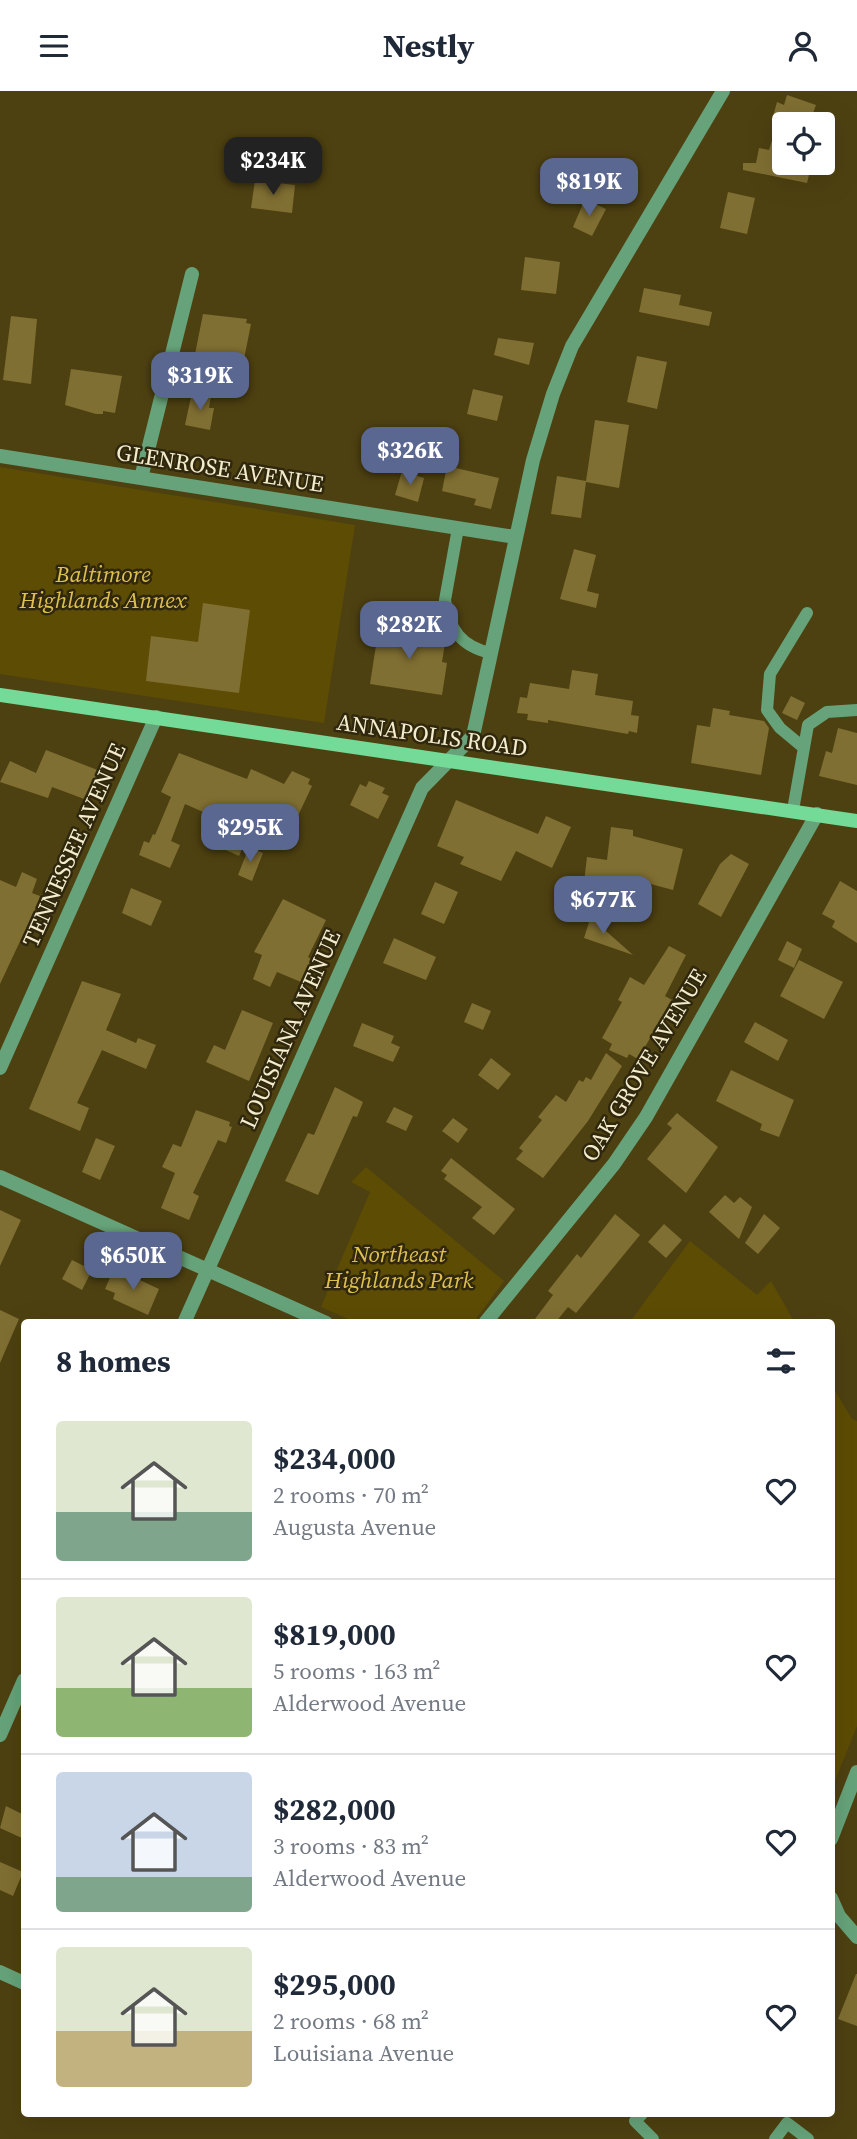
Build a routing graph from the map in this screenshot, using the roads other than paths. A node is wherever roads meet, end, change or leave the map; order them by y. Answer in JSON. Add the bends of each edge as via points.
{"nodes":[{"id":1,"x":723,"y":91,"type":"edge"},
{"id":2,"x":192,"y":274,"type":"dead end"},
{"id":3,"x":0,"y":456,"type":"edge"},
{"id":4,"x":141,"y":478,"type":"junction"},
{"id":5,"x":458,"y":528,"type":"junction"},
{"id":6,"x":515,"y":537,"type":"junction"},
{"id":7,"x":807,"y":613,"type":"dead end"},
{"id":8,"x":491,"y":653,"type":"junction"},
{"id":9,"x":0,"y":695,"type":"edge"},
{"id":10,"x":857,"y":710,"type":"edge"},
{"id":11,"x":156,"y":717,"type":"junction"},
{"id":12,"x":804,"y":748,"type":"junction"},
{"id":13,"x":448,"y":760,"type":"junction"},
{"id":14,"x":793,"y":810,"type":"junction"},
{"id":15,"x":817,"y":814,"type":"junction"},
{"id":16,"x":857,"y":821,"type":"edge"},
{"id":17,"x":0,"y":1068,"type":"edge"},
{"id":18,"x":0,"y":1177,"type":"edge"},
{"id":19,"x":207,"y":1270,"type":"junction"},
{"id":20,"x":186,"y":1319,"type":"edge"},
{"id":21,"x":317,"y":1319,"type":"edge"},
{"id":22,"x":488,"y":1319,"type":"edge"},
{"id":23,"x":21,"y":1687,"type":"edge"},
{"id":24,"x":0,"y":1735,"type":"edge"},
{"id":25,"x":857,"y":1772,"type":"edge"},
{"id":26,"x":835,"y":1829,"type":"edge"},
{"id":27,"x":835,"y":1907,"type":"edge"},
{"id":28,"x":857,"y":1937,"type":"edge"},
{"id":29,"x":0,"y":1972,"type":"edge"},
{"id":30,"x":21,"y":1982,"type":"edge"},
{"id":31,"x":639,"y":2117,"type":"edge"},
{"id":32,"x":783,"y":2118,"type":"edge"},
{"id":33,"x":653,"y":2139,"type":"edge"},
{"id":34,"x":775,"y":2139,"type":"edge"},
{"id":35,"x":808,"y":2139,"type":"edge"}],
"edges":[{"from":1,"to":6,"type":"street","name":"LOUISIANA AVENUE","via":[[572,346],[537,447]]},
{"from":2,"to":4,"type":"street"},
{"from":3,"to":4,"type":"street","name":"GLENROSE AVENUE"},
{"from":4,"to":5,"type":"street","name":"GLENROSE AVENUE"},
{"from":5,"to":6,"type":"street","name":"GLENROSE AVENUE"},
{"from":5,"to":8,"type":"lane","via":[[445,600],[447,612],[457,636],[477,650]]},
{"from":6,"to":8,"type":"street","name":"LOUISIANA AVENUE"},
{"from":7,"to":12,"type":"lane","via":[[770,674],[767,710]]},
{"from":8,"to":13,"type":"street","name":"LOUISIANA AVENUE","via":[[473,736]]},
{"from":9,"to":11,"type":"main road","name":"ANNAPOLIS ROAD"},
{"from":10,"to":12,"type":"lane","via":[[827,712],[811,720]]},
{"from":11,"to":13,"type":"main road","name":"ANNAPOLIS ROAD"},
{"from":11,"to":17,"type":"street","name":"TENNESSEE AVENUE"},
{"from":12,"to":14,"type":"lane"},
{"from":13,"to":14,"type":"main road","name":"ANNAPOLIS ROAD"},
{"from":13,"to":19,"type":"street","name":"LOUISIANA AVENUE","via":[[422,788]]},
{"from":14,"to":15,"type":"main road","name":"ANNAPOLIS ROAD"},
{"from":15,"to":16,"type":"main road","name":"ANNAPOLIS ROAD"},
{"from":15,"to":22,"type":"street","name":"OAK GROVE AVENUE","via":[[646,1117],[614,1164]]},
{"from":18,"to":19,"type":"street"},
{"from":19,"to":20,"type":"street","name":"LOUISIANA AVENUE"},
{"from":19,"to":21,"type":"street"},
{"from":23,"to":24,"type":"street"},
{"from":25,"to":26,"type":"street"},
{"from":27,"to":28,"type":"street"},
{"from":29,"to":30,"type":"street"},
{"from":31,"to":33,"type":"lane","via":[[635,2121]]},
{"from":32,"to":34,"type":"lane"},
{"from":32,"to":35,"type":"lane"}]}
